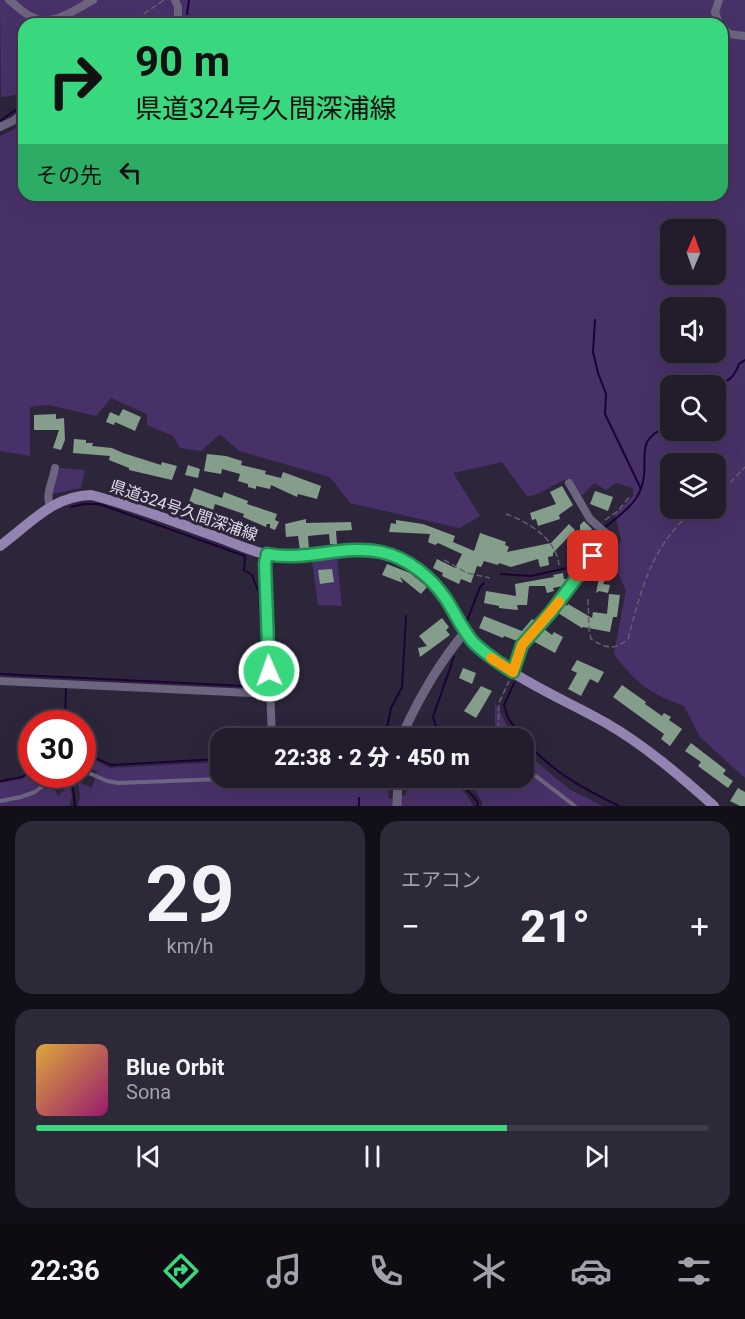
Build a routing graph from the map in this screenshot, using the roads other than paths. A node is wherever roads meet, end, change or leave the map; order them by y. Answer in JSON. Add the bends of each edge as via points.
{"nodes":[{"id":1,"x":9,"y":0,"type":"edge"},
{"id":2,"x":93,"y":0,"type":"edge"},
{"id":3,"x":175,"y":0,"type":"edge"},
{"id":4,"x":719,"y":0,"type":"edge"},
{"id":5,"x":19,"y":3,"type":"edge"},
{"id":6,"x":33,"y":18,"type":"edge"},
{"id":7,"x":60,"y":18,"type":"edge"},
{"id":8,"x":178,"y":18,"type":"edge"},
{"id":9,"x":717,"y":18,"type":"edge"},
{"id":10,"x":728,"y":33,"type":"edge"},
{"id":11,"x":745,"y":36,"type":"edge"},
{"id":12,"x":18,"y":117,"type":"edge"},
{"id":13,"x":0,"y":127,"type":"edge"},
{"id":14,"x":55,"y":468,"type":"dead end"},
{"id":15,"x":569,"y":483,"type":"dead end"},
{"id":16,"x":50,"y":507,"type":"junction"},
{"id":17,"x":0,"y":546,"type":"edge"},
{"id":18,"x":267,"y":554,"type":"junction"},
{"id":19,"x":465,"y":632,"type":"junction"},
{"id":20,"x":513,"y":672,"type":"junction"},
{"id":21,"x":0,"y":681,"type":"edge"},
{"id":22,"x":270,"y":694,"type":"junction"},
{"id":23,"x":272,"y":728,"type":"edge"},
{"id":24,"x":405,"y":728,"type":"edge"},
{"id":25,"x":534,"y":775,"type":"edge"},
{"id":26,"x":96,"y":776,"type":"edge"},
{"id":27,"x":210,"y":779,"type":"edge"},
{"id":28,"x":40,"y":788,"type":"edge"},
{"id":29,"x":398,"y":788,"type":"edge"},
{"id":30,"x":0,"y":801,"type":"edge"},
{"id":31,"x":397,"y":806,"type":"edge"},
{"id":32,"x":575,"y":806,"type":"edge"},
{"id":33,"x":714,"y":806,"type":"edge"}],
"edges":[{"from":1,"to":5,"type":"street"},
{"from":2,"to":7,"type":"street"},
{"from":3,"to":8,"type":"street"},
{"from":4,"to":9,"type":"street"},
{"from":5,"to":6,"type":"street"},
{"from":10,"to":11,"type":"street"},
{"from":12,"to":13,"type":"street"},
{"from":14,"to":16,"type":"street","via":[[49,490]]},
{"from":15,"to":20,"type":"street","via":[[590,519],[609,536],[522,645]]},
{"from":16,"to":17,"type":"main road","name":"県道324号久間深浦線"},
{"from":16,"to":18,"type":"main road","name":"県道324号久間深浦線","via":[[74,495],[91,495]]},
{"from":18,"to":19,"type":"main road","name":"県道324号久間深浦線","via":[[298,557],[359,551],[397,557],[431,581]]},
{"from":18,"to":22,"type":"street"},
{"from":19,"to":20,"type":"main road","name":"県道324号久間深浦線","via":[[490,657]]},
{"from":19,"to":24,"type":"street","via":[[421,693]]},
{"from":20,"to":33,"type":"main road","name":"県道324号久間深浦線","via":[[634,741]]},
{"from":21,"to":22,"type":"street"},
{"from":22,"to":23,"type":"street"},
{"from":25,"to":32,"type":"lane"},
{"from":26,"to":27,"type":"lane","via":[[118,783]]},
{"from":28,"to":30,"type":"lane"},
{"from":29,"to":31,"type":"street"}]}
